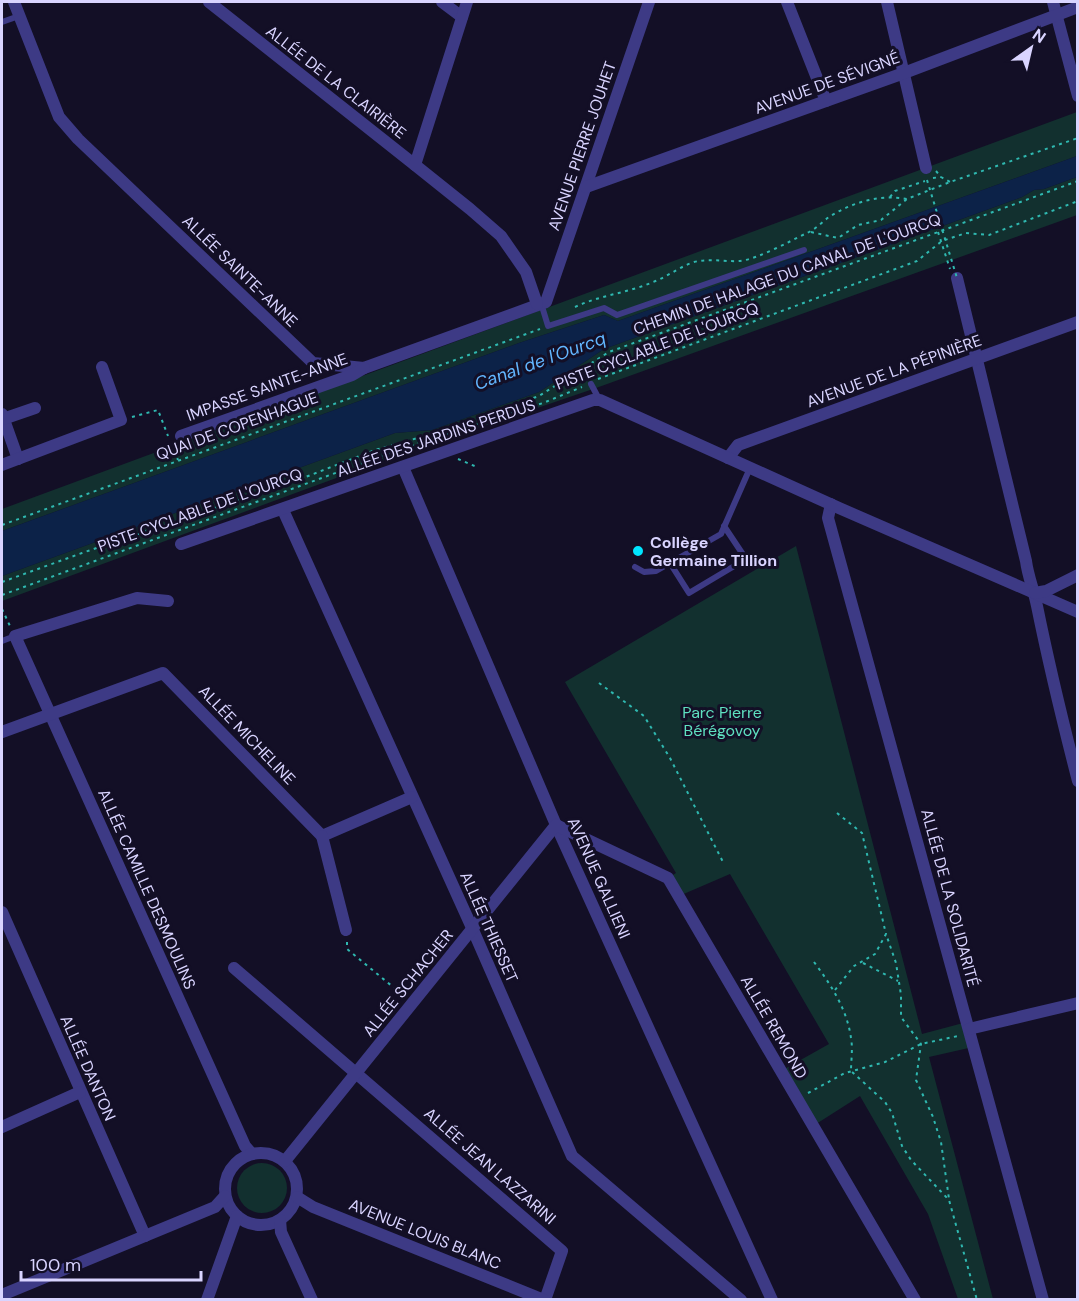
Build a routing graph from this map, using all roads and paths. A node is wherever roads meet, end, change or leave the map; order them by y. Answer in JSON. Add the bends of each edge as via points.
{"nodes":[{"id":1,"x":14,"y":2,"type":"edge"},
{"id":2,"x":209,"y":2,"type":"edge"},
{"id":3,"x":442,"y":2,"type":"edge"},
{"id":4,"x":467,"y":2,"type":"edge"},
{"id":5,"x":650,"y":2,"type":"edge"},
{"id":6,"x":787,"y":2,"type":"edge"},
{"id":7,"x":887,"y":2,"type":"edge"},
{"id":8,"x":1053,"y":2,"type":"edge"},
{"id":9,"x":1077,"y":7,"type":"edge"},
{"id":10,"x":1056,"y":15,"type":"junction"},
{"id":11,"x":19,"y":16,"type":"junction"},
{"id":12,"x":462,"y":17,"type":"junction"},
{"id":13,"x":2,"y":22,"type":"edge"},
{"id":14,"x":904,"y":73,"type":"junction"},
{"id":15,"x":1077,"y":96,"type":"edge"},
{"id":16,"x":826,"y":101,"type":"junction"},
{"id":17,"x":1077,"y":138,"type":"edge"},
{"id":18,"x":415,"y":165,"type":"junction"},
{"id":19,"x":927,"y":176,"type":"junction"},
{"id":20,"x":1077,"y":181,"type":"edge"},
{"id":21,"x":950,"y":182,"type":"junction"},
{"id":22,"x":586,"y":188,"type":"junction"},
{"id":23,"x":890,"y":197,"type":"junction"},
{"id":24,"x":908,"y":199,"type":"junction"},
{"id":25,"x":1077,"y":201,"type":"edge"},
{"id":26,"x":811,"y":232,"type":"junction"},
{"id":27,"x":938,"y":232,"type":"junction"},
{"id":28,"x":942,"y":241,"type":"junction"},
{"id":29,"x":804,"y":250,"type":"dead end"},
{"id":30,"x":957,"y":278,"type":"junction"},
{"id":31,"x":600,"y":297,"type":"dead end"},
{"id":32,"x":541,"y":303,"type":"junction"},
{"id":33,"x":1077,"y":322,"type":"edge"},
{"id":34,"x":481,"y":351,"type":"dead end"},
{"id":35,"x":977,"y":359,"type":"junction"},
{"id":36,"x":102,"y":368,"type":"dead end"},
{"id":37,"x":364,"y":368,"type":"junction"},
{"id":38,"x":591,"y":384,"type":"junction"},
{"id":39,"x":600,"y":400,"type":"junction"},
{"id":40,"x":35,"y":408,"type":"dead end"},
{"id":41,"x":2,"y":417,"type":"edge"},
{"id":42,"x":121,"y":420,"type":"junction"},
{"id":43,"x":181,"y":436,"type":"dead end"},
{"id":44,"x":728,"y":458,"type":"junction"},
{"id":45,"x":18,"y":459,"type":"junction"},
{"id":46,"x":178,"y":460,"type":"junction"},
{"id":47,"x":2,"y":465,"type":"edge"},
{"id":48,"x":403,"y":467,"type":"junction"},
{"id":49,"x":750,"y":468,"type":"junction"},
{"id":50,"x":831,"y":504,"type":"junction"},
{"id":51,"x":283,"y":510,"type":"junction"},
{"id":52,"x":2,"y":525,"type":"edge"},
{"id":53,"x":724,"y":526,"type":"junction"},
{"id":54,"x":181,"y":544,"type":"dead end"},
{"id":55,"x":670,"y":563,"type":"junction"},
{"id":56,"x":635,"y":567,"type":"dead end"},
{"id":57,"x":1027,"y":567,"type":"junction"},
{"id":58,"x":1077,"y":575,"type":"edge"},
{"id":59,"x":1007,"y":581,"type":"junction"},
{"id":60,"x":2,"y":582,"type":"edge"},
{"id":61,"x":1035,"y":593,"type":"junction"},
{"id":62,"x":2,"y":595,"type":"edge"},
{"id":63,"x":168,"y":601,"type":"dead end"},
{"id":64,"x":2,"y":609,"type":"edge"},
{"id":65,"x":1077,"y":612,"type":"edge"},
{"id":66,"x":15,"y":636,"type":"junction"},
{"id":67,"x":2,"y":641,"type":"edge"},
{"id":68,"x":599,"y":682,"type":"dead end"},
{"id":69,"x":51,"y":714,"type":"junction"},
{"id":70,"x":2,"y":732,"type":"edge"},
{"id":71,"x":1077,"y":781,"type":"edge"},
{"id":72,"x":412,"y":797,"type":"junction"},
{"id":73,"x":837,"y":813,"type":"dead end"},
{"id":74,"x":556,"y":825,"type":"junction"},
{"id":75,"x":321,"y":836,"type":"junction"},
{"id":76,"x":724,"y":864,"type":"dead end"},
{"id":77,"x":2,"y":912,"type":"edge"},
{"id":78,"x":346,"y":930,"type":"joint"},
{"id":79,"x":473,"y":930,"type":"junction"},
{"id":80,"x":886,"y":934,"type":"junction"},
{"id":81,"x":814,"y":962,"type":"dead end"},
{"id":82,"x":863,"y":963,"type":"junction"},
{"id":83,"x":234,"y":969,"type":"dead end"},
{"id":84,"x":898,"y":981,"type":"junction"},
{"id":85,"x":834,"y":990,"type":"junction"},
{"id":86,"x":1077,"y":1003,"type":"edge"},
{"id":87,"x":413,"y":1004,"type":"junction"},
{"id":88,"x":969,"y":1032,"type":"junction"},
{"id":89,"x":921,"y":1044,"type":"junction"},
{"id":90,"x":851,"y":1071,"type":"junction"},
{"id":91,"x":356,"y":1073,"type":"junction"},
{"id":92,"x":80,"y":1092,"type":"junction"},
{"id":93,"x":797,"y":1098,"type":"junction"},
{"id":94,"x":2,"y":1127,"type":"edge"},
{"id":95,"x":252,"y":1154,"type":"junction"},
{"id":96,"x":285,"y":1161,"type":"junction"},
{"id":97,"x":225,"y":1196,"type":"junction"},
{"id":98,"x":297,"y":1197,"type":"junction"},
{"id":99,"x":949,"y":1200,"type":"junction"},
{"id":100,"x":237,"y":1216,"type":"junction"},
{"id":101,"x":280,"y":1220,"type":"junction"},
{"id":102,"x":145,"y":1236,"type":"junction"},
{"id":103,"x":2,"y":1295,"type":"edge"},
{"id":104,"x":207,"y":1299,"type":"edge"},
{"id":105,"x":312,"y":1299,"type":"edge"},
{"id":106,"x":544,"y":1299,"type":"edge"},
{"id":107,"x":741,"y":1299,"type":"edge"},
{"id":108,"x":772,"y":1299,"type":"edge"},
{"id":109,"x":915,"y":1299,"type":"edge"},
{"id":110,"x":977,"y":1299,"type":"edge"},
{"id":111,"x":1043,"y":1299,"type":"edge"}],
"edges":[{"from":1,"to":11,"type":"street","name":"ALLÉE SAINTE-ANNE"},
{"from":2,"to":18,"type":"street","name":"ALLÉE DE LA CLAIRIÈRE"},
{"from":3,"to":12,"type":"street"},
{"from":4,"to":12,"type":"street"},
{"from":5,"to":22,"type":"street","name":"AVENUE PIERRE JOUHET"},
{"from":6,"to":16,"type":"street"},
{"from":7,"to":14,"type":"street"},
{"from":8,"to":10,"type":"street"},
{"from":9,"to":10,"type":"street","name":"AVENUE DE SÉVIGNÉ"},
{"from":10,"to":14,"type":"street","name":"AVENUE DE SÉVIGNÉ"},
{"from":10,"to":15,"type":"street"},
{"from":11,"to":13,"type":"lane"},
{"from":11,"to":37,"type":"street","name":"ALLÉE SAINTE-ANNE","via":[[59,117],[78,139],[313,363]]},
{"from":12,"to":18,"type":"street"},
{"from":14,"to":16,"type":"street","name":"AVENUE DE SÉVIGNÉ"},
{"from":14,"to":19,"type":"street"},
{"from":16,"to":22,"type":"street","name":"AVENUE DE SÉVIGNÉ"},
{"from":17,"to":21,"type":"path"},
{"from":18,"to":32,"type":"street","name":"ALLÉE DE LA CLAIRIÈRE","via":[[501,236],[526,272]]},
{"from":19,"to":21,"type":"path"},
{"from":19,"to":23,"type":"path"},
{"from":19,"to":30,"type":"path","bridge":true},
{"from":20,"to":27,"type":"path","name":"CHEMIN DE HALAGE DU CANAL DE L'OURCQ"},
{"from":21,"to":24,"type":"path"},
{"from":22,"to":32,"type":"street","name":"AVENUE PIERRE JOUHET"},
{"from":23,"to":24,"type":"path"},
{"from":23,"to":26,"type":"path","via":[[880,196],[850,206]]},
{"from":24,"to":26,"type":"path","via":[[881,220],[858,225],[838,238]]},
{"from":25,"to":28,"type":"path","name":"PISTE CYCLABLE DE L'OURCQ","via":[[989,235],[966,233]]},
{"from":26,"to":31,"type":"path","via":[[741,261],[694,262],[645,286]]},
{"from":27,"to":28,"type":"path"},
{"from":27,"to":60,"type":"path","name":"CHEMIN DE HALAGE DU CANAL DE L'OURCQ","via":[[609,352],[539,396]]},
{"from":28,"to":30,"type":"path","via":[[951,272]]},
{"from":28,"to":38,"type":"path","name":"PISTE CYCLABLE DE L'OURCQ","via":[[918,261]]},
{"from":29,"to":32,"type":"lane","via":[[617,315],[604,308],[548,326]]},
{"from":30,"to":35,"type":"street"},
{"from":32,"to":37,"type":"street","name":"ALLÉE SAINTE-ANNE"},
{"from":33,"to":35,"type":"street","name":"AVENUE DE LA PÉPINIÈRE"},
{"from":34,"to":46,"type":"path","name":"QUAI DE COPENHAGUE"},
{"from":35,"to":44,"type":"street","name":"AVENUE DE LA PÉPINIÈRE","via":[[738,445]]},
{"from":35,"to":57,"type":"street"},
{"from":36,"to":42,"type":"street"},
{"from":37,"to":43,"type":"street","name":"IMPASSE SAINTE-ANNE"},
{"from":38,"to":39,"type":"lane"},
{"from":38,"to":62,"type":"path","name":"PISTE CYCLABLE DE L'OURCQ"},
{"from":39,"to":44,"type":"street"},
{"from":39,"to":48,"type":"street","name":"ALLÉE DES JARDINS PERDUS"},
{"from":40,"to":41,"type":"street"},
{"from":41,"to":45,"type":"street"},
{"from":42,"to":45,"type":"street"},
{"from":42,"to":46,"type":"path","via":[[158,410]]},
{"from":44,"to":49,"type":"street"},
{"from":45,"to":47,"type":"street"},
{"from":46,"to":52,"type":"path","name":"QUAI DE COPENHAGUE"},
{"from":48,"to":51,"type":"street","name":"ALLÉE DES JARDINS PERDUS"},
{"from":48,"to":74,"type":"street","name":"AVENUE GALLIENI"},
{"from":49,"to":50,"type":"street"},
{"from":49,"to":53,"type":"lane"},
{"from":50,"to":59,"type":"street"},
{"from":50,"to":88,"type":"street","name":"ALLÉE DE LA SOLIDARITÉ","via":[[828,518]]},
{"from":51,"to":54,"type":"street","name":"ALLÉE DES JARDINS PERDUS"},
{"from":51,"to":72,"type":"street","name":"ALLÉE THIESSET"},
{"from":53,"to":55,"type":"lane","via":[[721,534]]},
{"from":53,"to":55,"type":"lane","via":[[746,559],[689,593]]},
{"from":55,"to":56,"type":"lane","via":[[656,571],[644,572]]},
{"from":57,"to":59,"type":"street","via":[[1014,580]]},
{"from":57,"to":61,"type":"street"},
{"from":58,"to":61,"type":"street"},
{"from":59,"to":61,"type":"street"},
{"from":61,"to":65,"type":"street"},
{"from":61,"to":71,"type":"street"},
{"from":63,"to":66,"type":"street","via":[[137,598]]},
{"from":64,"to":66,"type":"path"},
{"from":66,"to":67,"type":"lane"},
{"from":66,"to":69,"type":"street","name":"ALLÉE CAMILLE DESMOULINS"},
{"from":68,"to":76,"type":"path","via":[[644,716]]},
{"from":69,"to":70,"type":"street"},
{"from":69,"to":75,"type":"street","name":"ALLÉE MICHELINE","via":[[163,673]]},
{"from":69,"to":95,"type":"street","name":"ALLÉE CAMILLE DESMOULINS","via":[[240,1135]]},
{"from":72,"to":75,"type":"street"},
{"from":72,"to":79,"type":"street","name":"ALLÉE THIESSET"},
{"from":73,"to":80,"type":"path","via":[[862,833]]},
{"from":74,"to":79,"type":"street","name":"ALLÉE SCHACHER"},
{"from":74,"to":93,"type":"street","name":"ALLÉE REMOND","via":[[668,878]]},
{"from":74,"to":108,"type":"street","name":"AVENUE GALLIENI"},
{"from":75,"to":78,"type":"street"},
{"from":77,"to":92,"type":"street","name":"ALLÉE DANTON"},
{"from":78,"to":87,"type":"path","via":[[347,949]]},
{"from":79,"to":87,"type":"street","name":"ALLÉE SCHACHER"},
{"from":79,"to":107,"type":"street","name":"ALLÉE THIESSET","via":[[572,1156]]},
{"from":80,"to":82,"type":"path","via":[[875,954]]},
{"from":80,"to":84,"type":"path"},
{"from":81,"to":85,"type":"path"},
{"from":82,"to":84,"type":"path"},
{"from":82,"to":85,"type":"path","via":[[854,966]]},
{"from":83,"to":91,"type":"street"},
{"from":84,"to":89,"type":"path","via":[[901,1017]]},
{"from":85,"to":90,"type":"path","via":[[852,1039]]},
{"from":86,"to":88,"type":"street"},
{"from":87,"to":91,"type":"street","name":"ALLÉE SCHACHER"},
{"from":88,"to":89,"type":"path"},
{"from":88,"to":111,"type":"street","name":"ALLÉE DE LA SOLIDARITÉ"},
{"from":89,"to":90,"type":"path","via":[[885,1062]]},
{"from":89,"to":99,"type":"path","via":[[916,1080],[941,1142]]},
{"from":90,"to":93,"type":"path"},
{"from":90,"to":99,"type":"path","via":[[885,1102],[906,1153]]},
{"from":91,"to":96,"type":"street","name":"ALLÉE SCHACHER"},
{"from":91,"to":106,"type":"street","name":"ALLÉE JEAN LAZZARINI","via":[[562,1251]]},
{"from":92,"to":94,"type":"street"},
{"from":92,"to":102,"type":"street","name":"ALLÉE DANTON"},
{"from":93,"to":109,"type":"street","name":"ALLÉE REMOND"},
{"from":95,"to":96,"type":"street","via":[[267,1153]]},
{"from":95,"to":97,"type":"street","via":[[233,1165],[227,1175]]},
{"from":96,"to":98,"type":"street","via":[[296,1177]]},
{"from":97,"to":100,"type":"street"},
{"from":97,"to":102,"type":"street","via":[[215,1207]]},
{"from":98,"to":101,"type":"street"},
{"from":98,"to":106,"type":"street","name":"AVENUE LOUIS BLANC","via":[[313,1207]]},
{"from":99,"to":110,"type":"path"},
{"from":100,"to":101,"type":"street","via":[[258,1225]]},
{"from":100,"to":104,"type":"street"},
{"from":101,"to":105,"type":"street","via":[[281,1232]]},
{"from":102,"to":103,"type":"street"}]}
